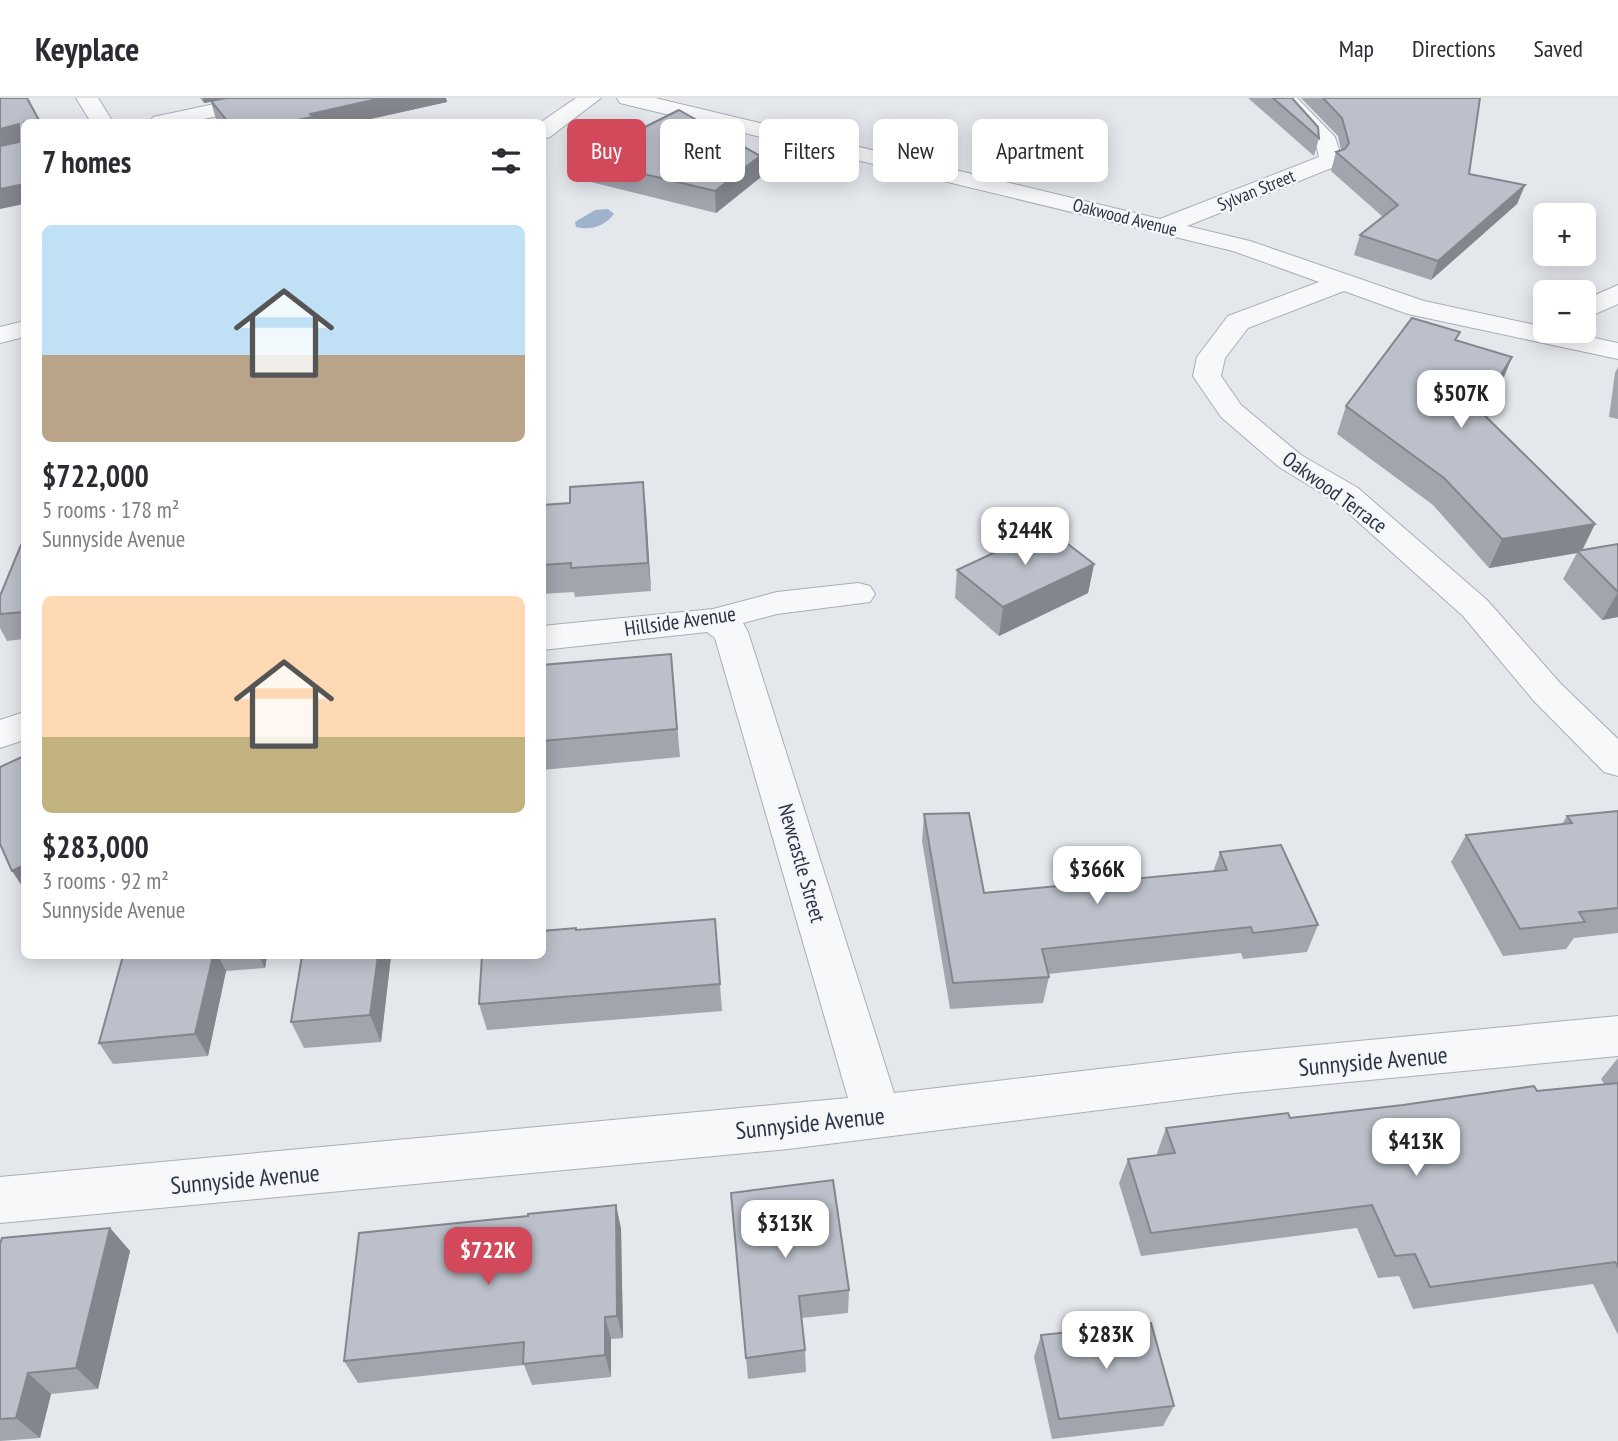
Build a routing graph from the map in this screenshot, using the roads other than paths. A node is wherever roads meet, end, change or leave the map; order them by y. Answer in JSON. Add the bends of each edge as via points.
{"nodes":[{"id":1,"x":87,"y":98,"type":"edge"},
{"id":2,"x":273,"y":98,"type":"edge"},
{"id":3,"x":590,"y":98,"type":"edge"},
{"id":4,"x":628,"y":98,"type":"edge"},
{"id":5,"x":1285,"y":98,"type":"edge"},
{"id":6,"x":100,"y":119,"type":"edge"},
{"id":7,"x":175,"y":119,"type":"edge"},
{"id":8,"x":546,"y":129,"type":"edge"},
{"id":9,"x":1164,"y":226,"type":"junction"},
{"id":10,"x":1344,"y":282,"type":"junction"},
{"id":11,"x":1618,"y":293,"type":"edge"},
{"id":12,"x":1596,"y":305,"type":"edge"},
{"id":13,"x":21,"y":330,"type":"edge"},
{"id":14,"x":1533,"y":331,"type":"edge"},
{"id":15,"x":0,"y":335,"type":"edge"},
{"id":16,"x":1585,"y":343,"type":"edge"},
{"id":17,"x":1618,"y":351,"type":"edge"},
{"id":18,"x":858,"y":594,"type":"dead end"},
{"id":19,"x":713,"y":620,"type":"junction"},
{"id":20,"x":546,"y":638,"type":"edge"},
{"id":21,"x":21,"y":726,"type":"edge"},
{"id":22,"x":0,"y":735,"type":"edge"},
{"id":23,"x":1618,"y":762,"type":"edge"},
{"id":24,"x":1618,"y":1036,"type":"edge"},
{"id":25,"x":877,"y":1116,"type":"junction"},
{"id":26,"x":0,"y":1200,"type":"edge"}],
"edges":[{"from":1,"to":6,"type":"street"},
{"from":2,"to":7,"type":"street"},
{"from":3,"to":8,"type":"street"},
{"from":4,"to":9,"type":"street","name":"Oakwood Avenue"},
{"from":5,"to":9,"type":"street","name":"Sylvan Street","via":[[1327,142],[1331,160]]},
{"from":9,"to":10,"type":"street","name":"Oakwood Avenue","via":[[1241,246]]},
{"from":10,"to":14,"type":"street","name":"Oakwood Avenue","via":[[1417,308]]},
{"from":10,"to":23,"type":"street","name":"Oakwood Terrace","via":[[1238,322],[1211,357],[1208,376],[1231,411],[1290,461],[1347,495],[1475,608],[1548,692]]},
{"from":11,"to":12,"type":"street"},
{"from":13,"to":15,"type":"street"},
{"from":16,"to":17,"type":"street","name":"Oakwood Avenue"},
{"from":18,"to":19,"type":"street","name":"Hillside Avenue","via":[[777,603]]},
{"from":19,"to":20,"type":"street","name":"Hillside Avenue"},
{"from":19,"to":25,"type":"street","name":"Newcastle Street","via":[[731,632]]},
{"from":21,"to":22,"type":"street"},
{"from":24,"to":25,"type":"street","name":"Sunnyside Avenue","via":[[1236,1073]]},
{"from":25,"to":26,"type":"street","name":"Sunnyside Avenue"}]}
